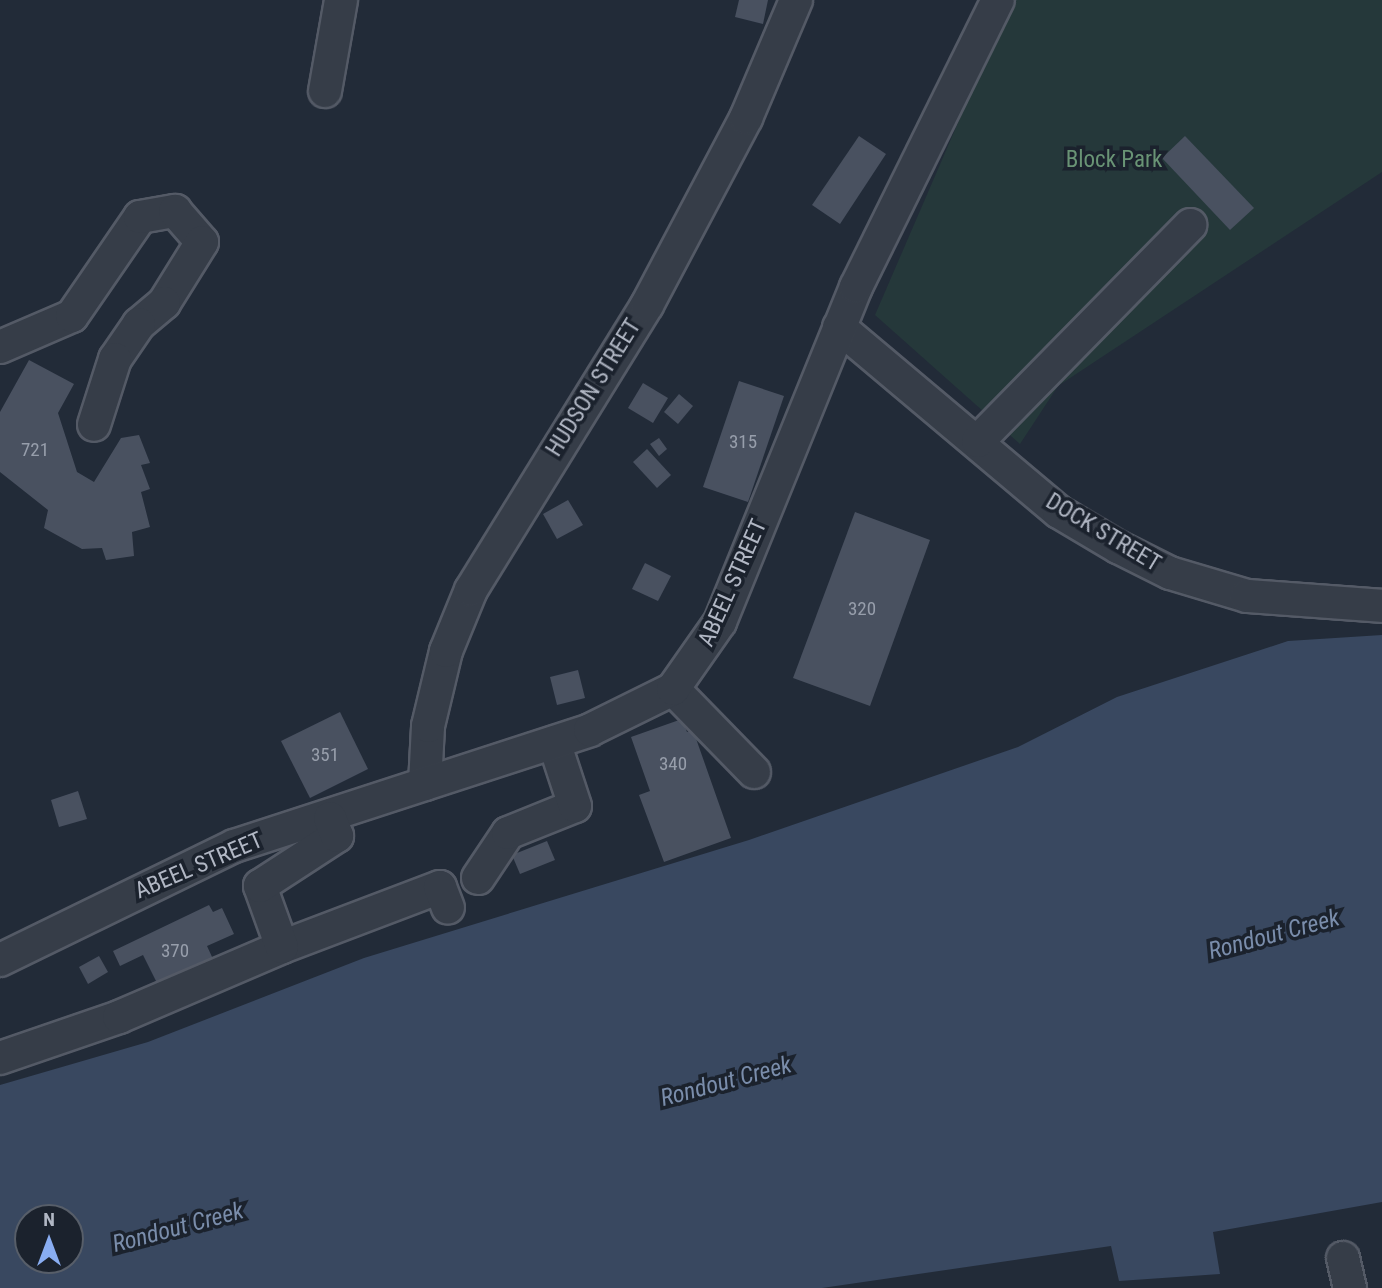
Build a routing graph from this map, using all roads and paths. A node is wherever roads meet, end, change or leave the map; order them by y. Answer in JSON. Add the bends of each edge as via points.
{"nodes":[{"id":1,"x":341,"y":0,"type":"edge"},
{"id":2,"x":796,"y":0,"type":"edge"},
{"id":3,"x":998,"y":0,"type":"edge"},
{"id":4,"x":325,"y":91,"type":"dead end"},
{"id":5,"x":1190,"y":225,"type":"dead end"},
{"id":6,"x":839,"y":327,"type":"junction"},
{"id":7,"x":0,"y":347,"type":"edge"},
{"id":8,"x":94,"y":425,"type":"dead end"},
{"id":9,"x":978,"y":441,"type":"junction"},
{"id":10,"x":1382,"y":606,"type":"edge"},
{"id":11,"x":673,"y":689,"type":"junction"},
{"id":12,"x":554,"y":742,"type":"junction"},
{"id":13,"x":754,"y":772,"type":"dead end"},
{"id":14,"x":425,"y":784,"type":"junction"},
{"id":15,"x":330,"y":818,"type":"junction"},
{"id":16,"x":478,"y":878,"type":"dead end"},
{"id":17,"x":448,"y":908,"type":"dead end"},
{"id":18,"x":282,"y":947,"type":"junction"},
{"id":19,"x":0,"y":960,"type":"edge"},
{"id":20,"x":0,"y":1058,"type":"edge"}],
"edges":[{"from":1,"to":4,"type":"street"},
{"from":2,"to":14,"type":"street","name":"HUDSON STREET","via":[[746,118],[647,305],[471,590],[446,651],[428,726]]},
{"from":3,"to":6,"type":"street","name":"ABEEL STREET"},
{"from":5,"to":9,"type":"street"},
{"from":6,"to":9,"type":"street","name":"DOCK STREET"},
{"from":6,"to":11,"type":"street","name":"ABEEL STREET","via":[[720,622]]},
{"from":7,"to":8,"type":"street","via":[[72,316],[140,218],[176,211],[202,242],[163,303],[139,324],[115,359]]},
{"from":9,"to":10,"type":"street","name":"DOCK STREET","via":[[1059,512],[1170,573],[1247,596]]},
{"from":11,"to":12,"type":"street","name":"ABEEL STREET","via":[[646,707]]},
{"from":11,"to":13,"type":"street"},
{"from":12,"to":14,"type":"street","name":"ABEEL STREET"},
{"from":12,"to":16,"type":"street","via":[[575,806],[508,833]]},
{"from":14,"to":15,"type":"street","name":"ABEEL STREET"},
{"from":15,"to":18,"type":"street","via":[[337,836],[260,886]]},
{"from":15,"to":19,"type":"street","name":"ABEEL STREET","via":[[234,846]]},
{"from":17,"to":18,"type":"street","via":[[440,887]]},
{"from":18,"to":20,"type":"street","via":[[119,1017]]}]}
